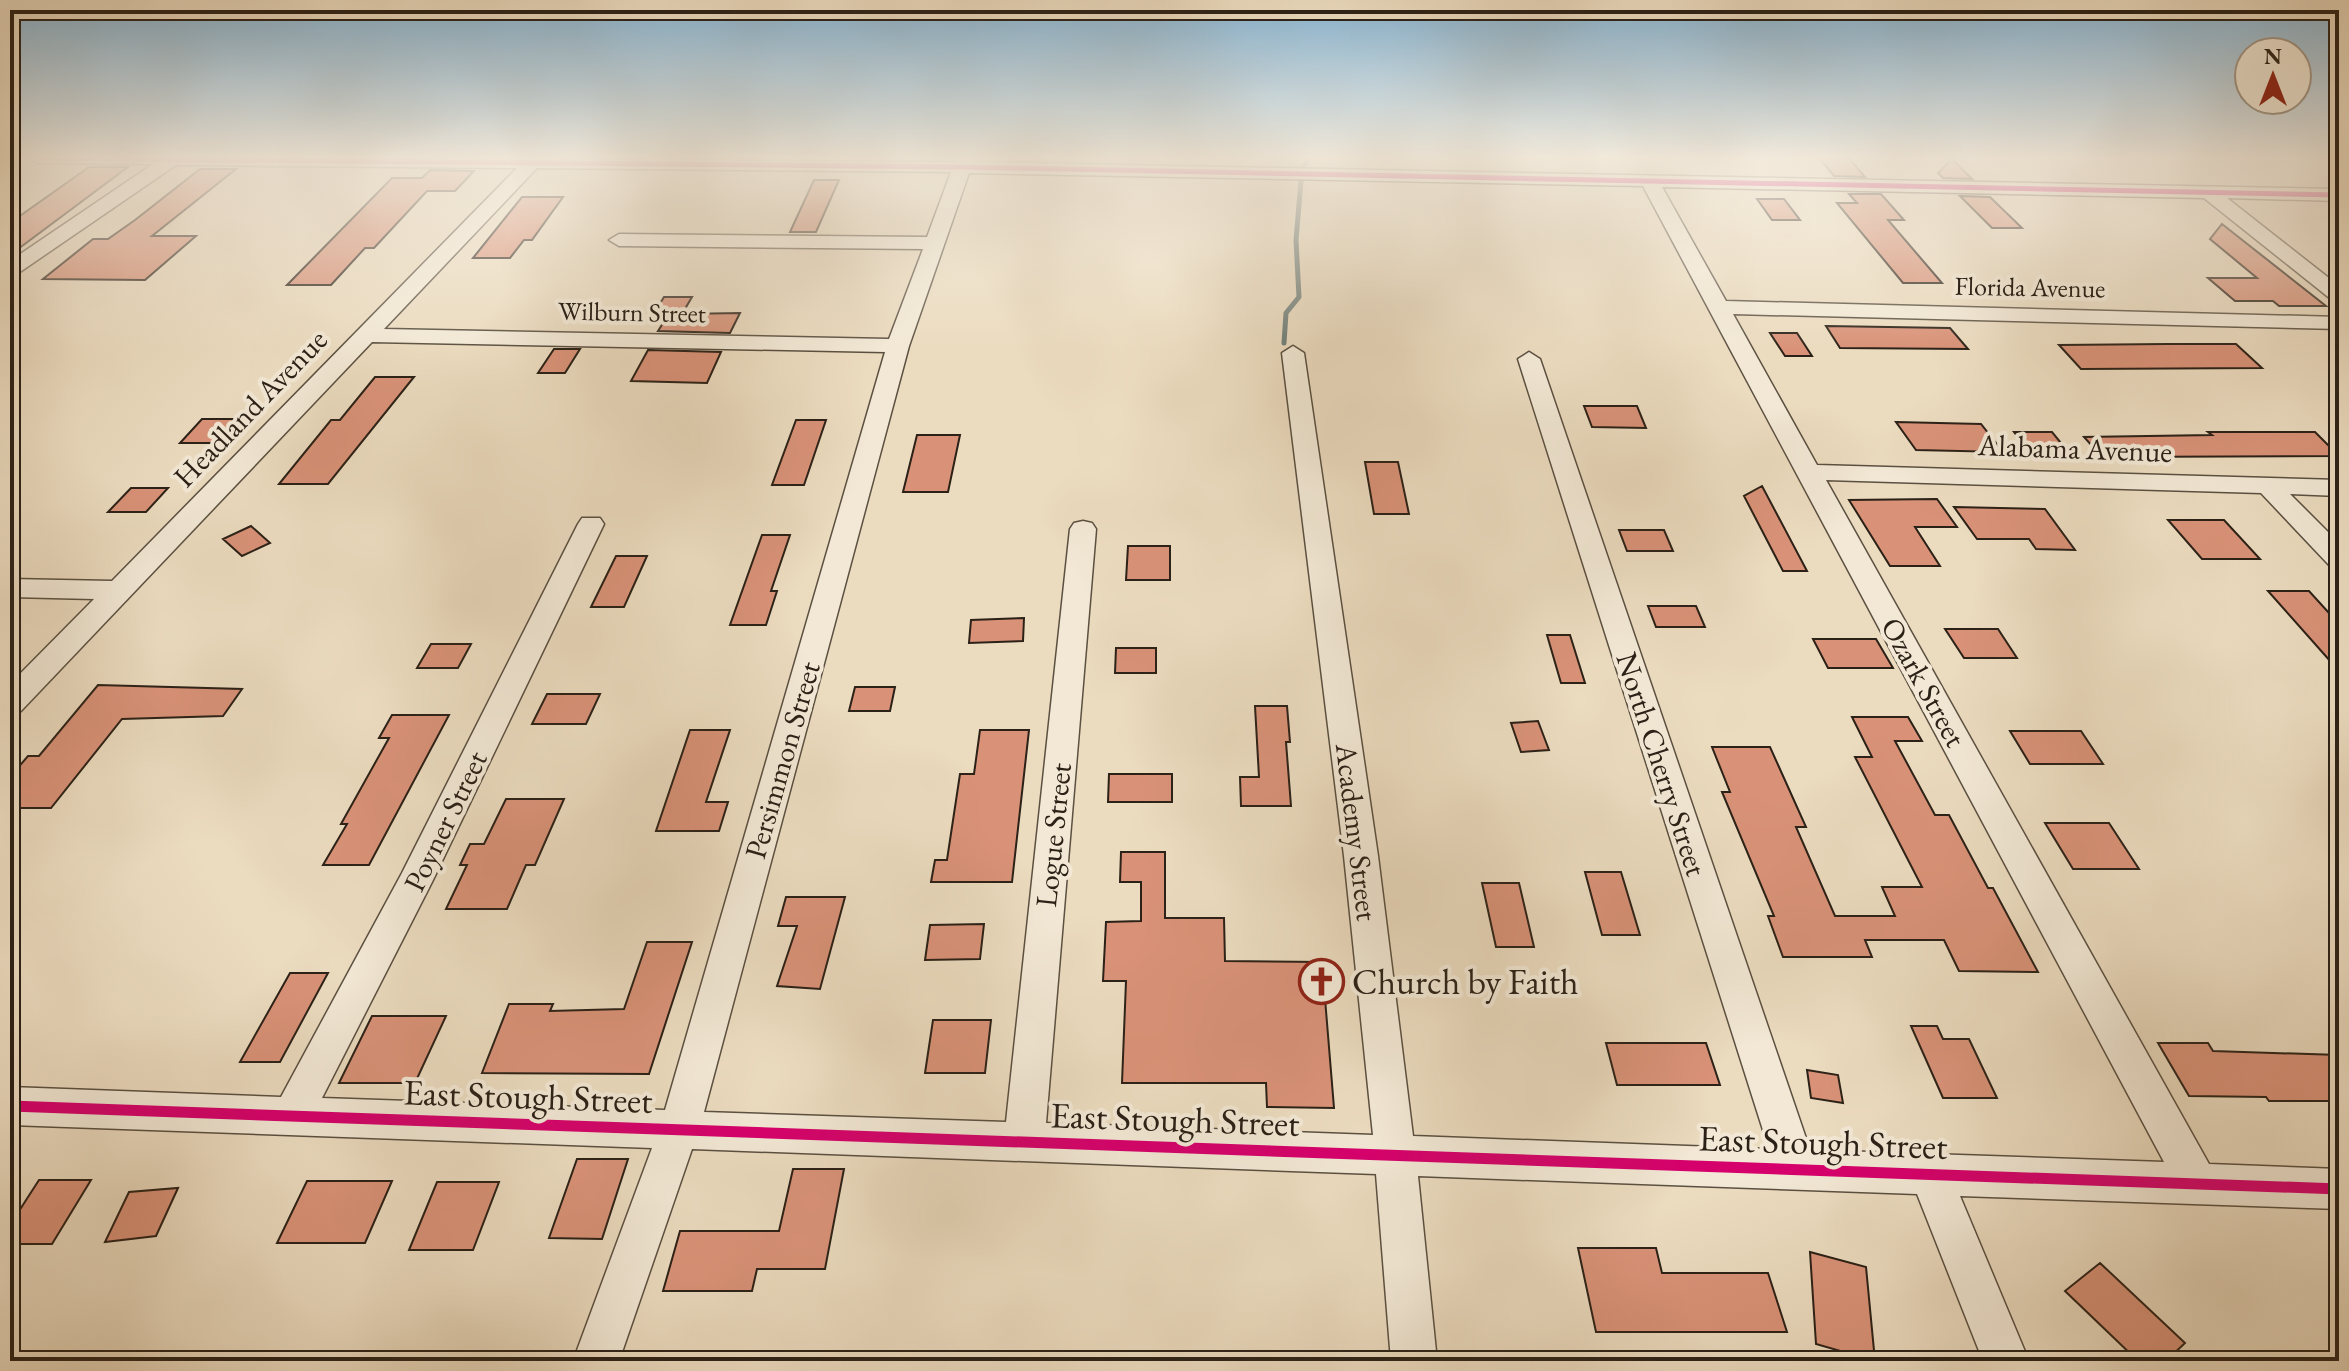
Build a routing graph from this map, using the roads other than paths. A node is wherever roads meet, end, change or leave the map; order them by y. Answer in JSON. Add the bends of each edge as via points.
{"nodes":[{"id":1,"x":80,"y":222,"type":"edge"},
{"id":2,"x":474,"y":222,"type":"edge"},
{"id":3,"x":942,"y":222,"type":"edge"},
{"id":4,"x":1672,"y":222,"type":"edge"},
{"id":5,"x":2246,"y":222,"type":"edge"},
{"id":6,"x":619,"y":240,"type":"dead end"},
{"id":7,"x":934,"y":243,"type":"junction"},
{"id":8,"x":10,"y":270,"type":"edge"},
{"id":9,"x":2339,"y":296,"type":"edge"},
{"id":10,"x":1720,"y":307,"type":"junction"},
{"id":11,"x":2339,"y":323,"type":"edge"},
{"id":12,"x":365,"y":335,"type":"junction"},
{"id":13,"x":898,"y":346,"type":"junction"},
{"id":14,"x":1293,"y":353,"type":"dead end"},
{"id":15,"x":1529,"y":359,"type":"dead end"},
{"id":16,"x":1810,"y":472,"type":"junction"},
{"id":17,"x":2268,"y":486,"type":"junction"},
{"id":18,"x":2339,"y":488,"type":"edge"},
{"id":19,"x":591,"y":524,"type":"dead end"},
{"id":20,"x":1083,"y":529,"type":"dead end"},
{"id":21,"x":2339,"y":559,"type":"edge"},
{"id":22,"x":10,"y":588,"type":"edge"},
{"id":23,"x":119,"y":590,"type":"junction"},
{"id":24,"x":10,"y":703,"type":"edge"},
{"id":25,"x":10,"y":1106,"type":"edge"},
{"id":26,"x":292,"y":1116,"type":"junction"},
{"id":27,"x":679,"y":1130,"type":"junction"},
{"id":28,"x":1024,"y":1142,"type":"junction"},
{"id":29,"x":1397,"y":1155,"type":"junction"},
{"id":30,"x":1796,"y":1169,"type":"junction"},
{"id":31,"x":1930,"y":1174,"type":"junction"},
{"id":32,"x":2197,"y":1183,"type":"junction"},
{"id":33,"x":2339,"y":1189,"type":"edge"},
{"id":34,"x":596,"y":1361,"type":"edge"},
{"id":35,"x":1414,"y":1361,"type":"edge"},
{"id":36,"x":2006,"y":1361,"type":"edge"}],
"edges":[{"from":1,"to":8,"type":"street"},
{"from":2,"to":12,"type":"street","name":"Headland Avenue"},
{"from":3,"to":7,"type":"street","name":"Persimmon Street"},
{"from":4,"to":10,"type":"street","name":"Ozark Street"},
{"from":5,"to":9,"type":"street"},
{"from":6,"to":7,"type":"street"},
{"from":7,"to":13,"type":"street","name":"Persimmon Street"},
{"from":10,"to":11,"type":"street","name":"Florida Avenue"},
{"from":10,"to":16,"type":"street","name":"Ozark Street"},
{"from":12,"to":13,"type":"street","name":"Wilburn Street"},
{"from":12,"to":23,"type":"street","name":"Headland Avenue"},
{"from":13,"to":27,"type":"street","name":"Persimmon Street"},
{"from":14,"to":29,"type":"street","name":"Academy Street"},
{"from":15,"to":30,"type":"street","name":"North Cherry Street"},
{"from":16,"to":17,"type":"street","name":"Alabama Avenue"},
{"from":16,"to":32,"type":"street","name":"Ozark Street"},
{"from":17,"to":18,"type":"street","name":"Alabama Avenue"},
{"from":17,"to":21,"type":"street"},
{"from":19,"to":26,"type":"street","name":"Poyner Street","via":[[415,882]]},
{"from":20,"to":28,"type":"street","name":"Logue Street"},
{"from":22,"to":23,"type":"street"},
{"from":23,"to":24,"type":"street","name":"Headland Avenue"},
{"from":25,"to":26,"type":"street","name":"East Stough Street"},
{"from":26,"to":27,"type":"street","name":"East Stough Street"},
{"from":27,"to":28,"type":"street","name":"East Stough Street"},
{"from":27,"to":34,"type":"street","name":"Persimmon Street"},
{"from":28,"to":29,"type":"street","name":"East Stough Street"},
{"from":29,"to":30,"type":"street","name":"East Stough Street"},
{"from":29,"to":35,"type":"street","name":"Academy Street"},
{"from":30,"to":31,"type":"street","name":"East Stough Street"},
{"from":31,"to":32,"type":"street","name":"East Stough Street"},
{"from":31,"to":36,"type":"street"},
{"from":32,"to":33,"type":"street","name":"East Stough Street"}]}
